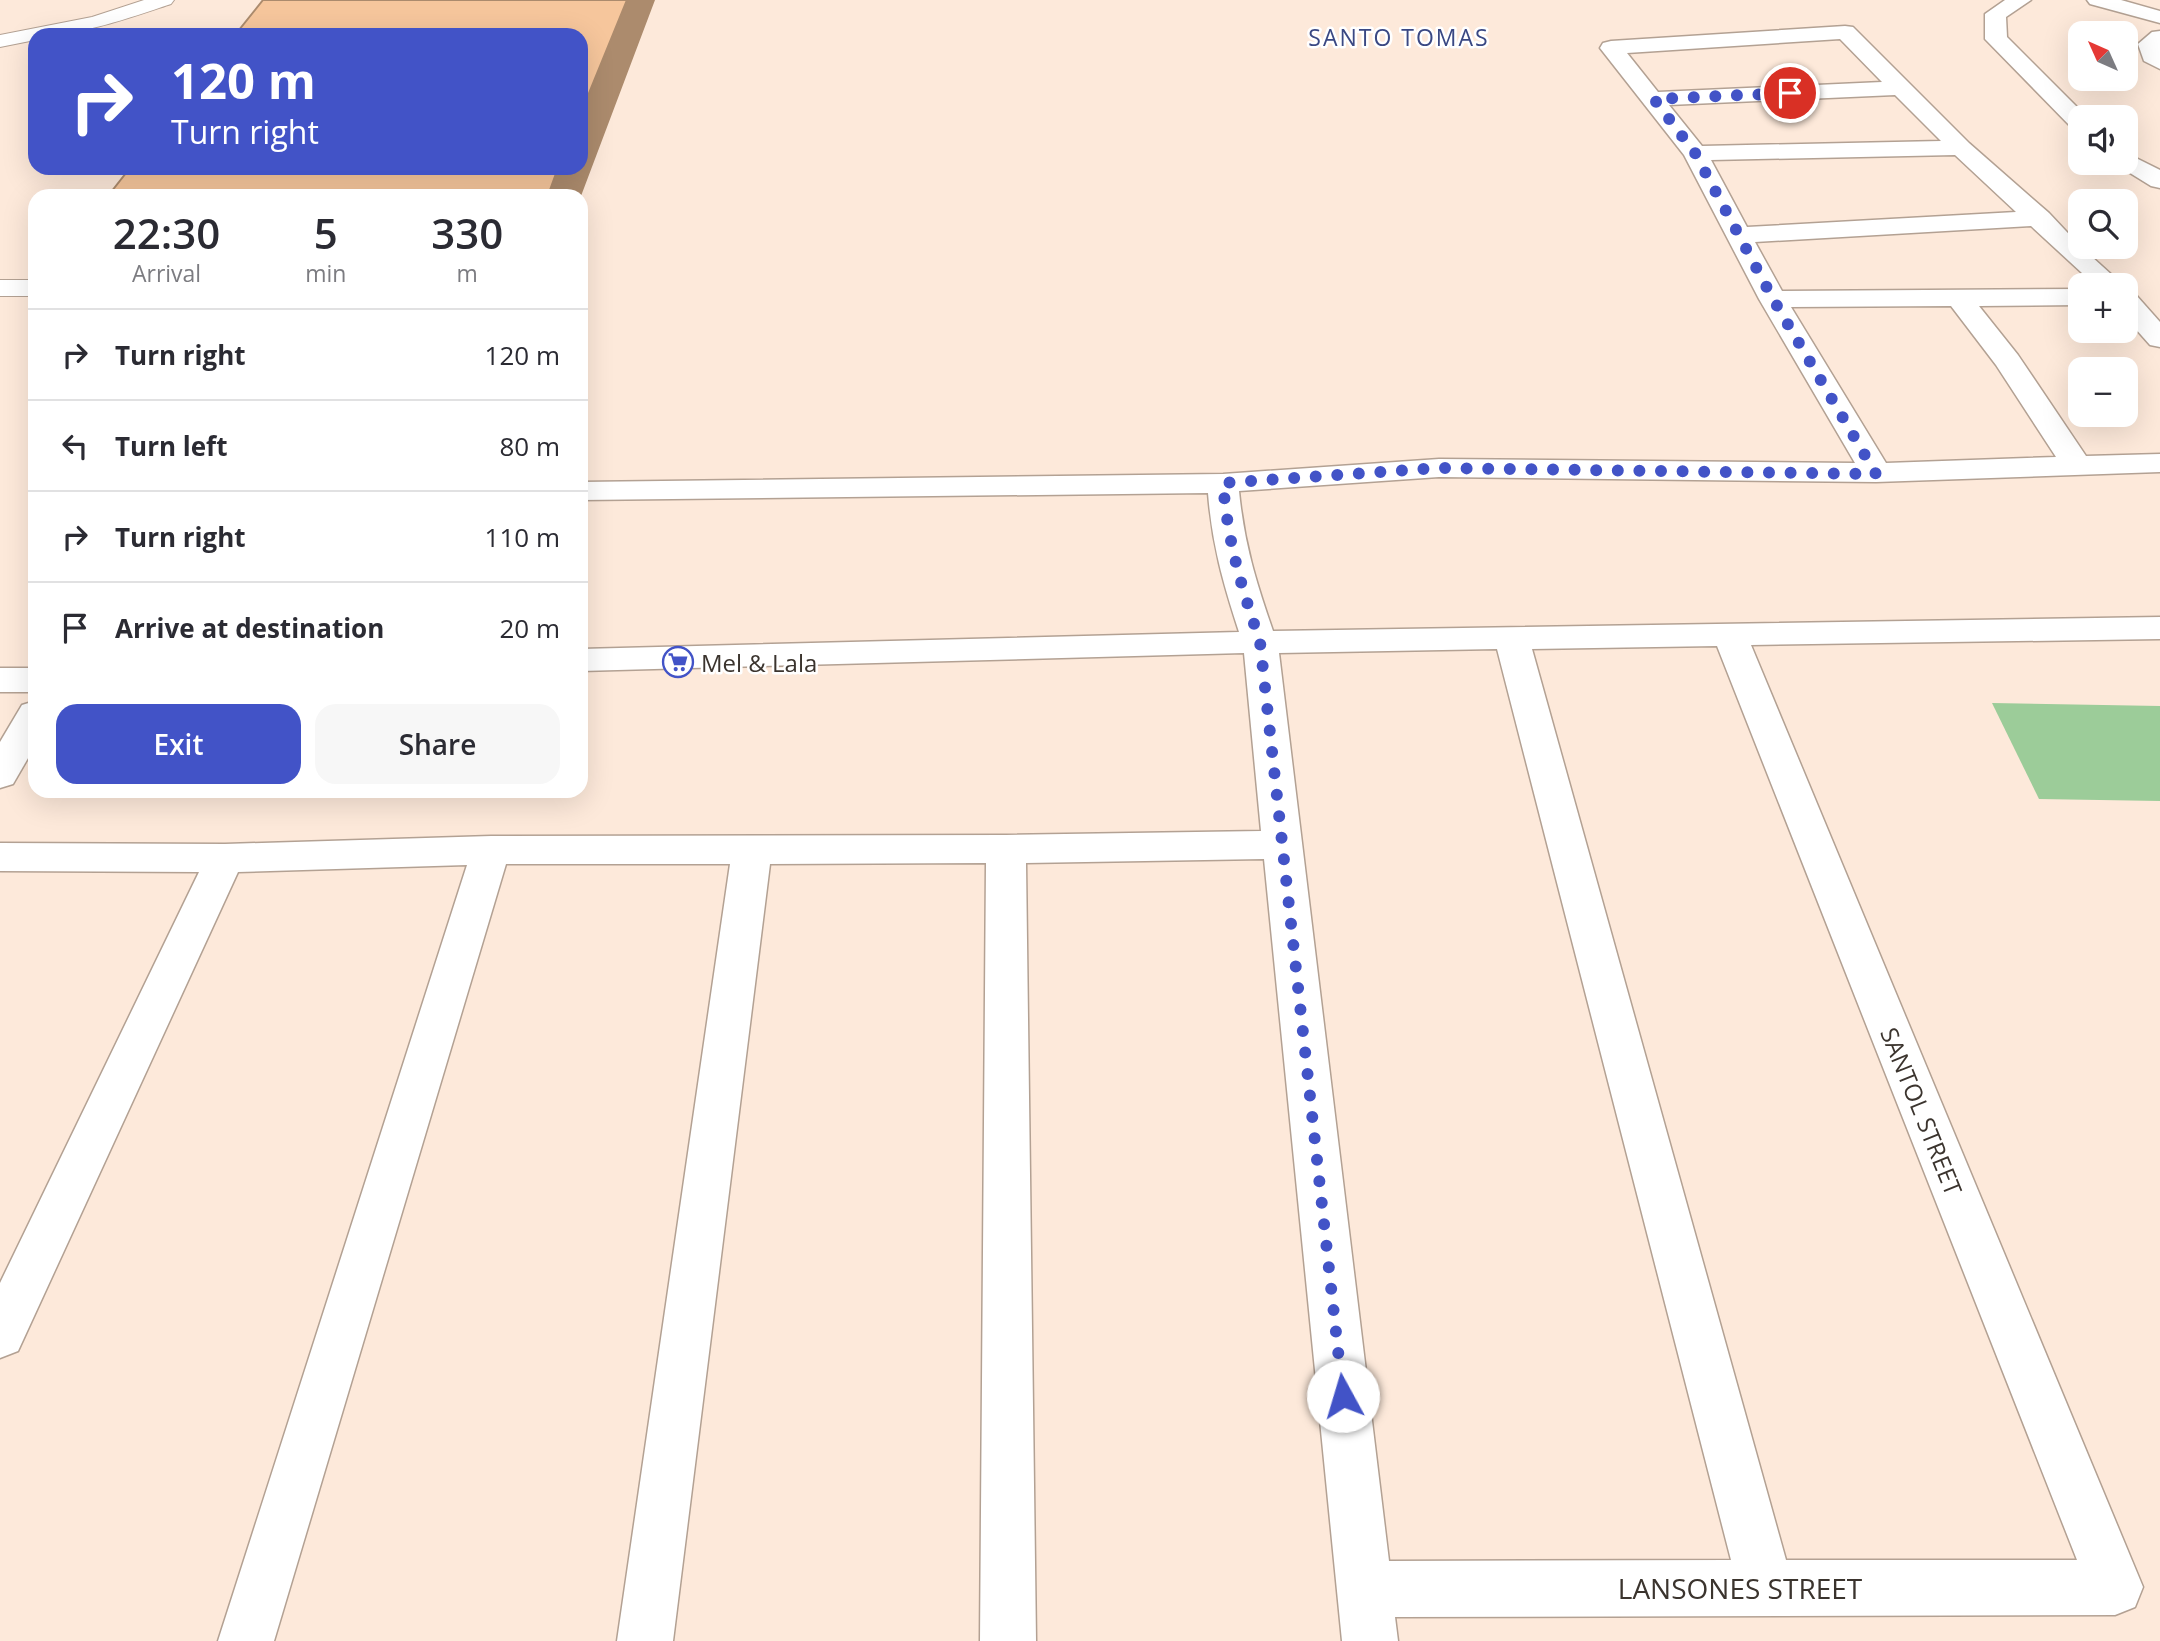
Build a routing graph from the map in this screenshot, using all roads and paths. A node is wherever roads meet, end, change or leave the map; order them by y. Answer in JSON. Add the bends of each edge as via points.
{"nodes":[{"id":1,"x":164,"y":0,"type":"edge"},
{"id":2,"x":2021,"y":0,"type":"edge"},
{"id":3,"x":2097,"y":0,"type":"edge"},
{"id":4,"x":2160,"y":17,"type":"edge"},
{"id":5,"x":65,"y":28,"type":"edge"},
{"id":6,"x":28,"y":35,"type":"edge"},
{"id":7,"x":2160,"y":37,"type":"edge"},
{"id":8,"x":0,"y":41,"type":"edge"},
{"id":9,"x":2160,"y":62,"type":"edge"},
{"id":10,"x":1899,"y":88,"type":"junction"},
{"id":11,"x":1654,"y":99,"type":"junction"},
{"id":12,"x":2068,"y":111,"type":"edge"},
{"id":13,"x":1961,"y":148,"type":"junction"},
{"id":14,"x":1695,"y":153,"type":"junction"},
{"id":15,"x":2138,"y":167,"type":"edge"},
{"id":16,"x":2160,"y":181,"type":"edge"},
{"id":17,"x":2039,"y":218,"type":"junction"},
{"id":18,"x":1739,"y":235,"type":"junction"},
{"id":19,"x":2097,"y":273,"type":"edge"},
{"id":20,"x":0,"y":288,"type":"edge"},
{"id":21,"x":28,"y":288,"type":"edge"},
{"id":22,"x":2068,"y":297,"type":"edge"},
{"id":23,"x":1773,"y":299,"type":"junction"},
{"id":24,"x":1959,"y":299,"type":"junction"},
{"id":25,"x":2138,"y":314,"type":"edge"},
{"id":26,"x":2160,"y":339,"type":"edge"},
{"id":27,"x":2160,"y":463,"type":"edge"},
{"id":28,"x":2076,"y":465,"type":"junction"},
{"id":29,"x":1876,"y":474,"type":"junction"},
{"id":30,"x":1223,"y":483,"type":"junction"},
{"id":31,"x":588,"y":491,"type":"edge"},
{"id":32,"x":2160,"y":628,"type":"edge"},
{"id":33,"x":1730,"y":636,"type":"junction"},
{"id":34,"x":1512,"y":639,"type":"junction"},
{"id":35,"x":1260,"y":642,"type":"junction"},
{"id":36,"x":588,"y":660,"type":"edge"},
{"id":37,"x":0,"y":680,"type":"edge"},
{"id":38,"x":28,"y":680,"type":"edge"},
{"id":39,"x":28,"y":725,"type":"edge"},
{"id":40,"x":0,"y":775,"type":"edge"},
{"id":41,"x":1282,"y":845,"type":"junction"},
{"id":42,"x":1006,"y":849,"type":"junction"},
{"id":43,"x":491,"y":850,"type":"junction"},
{"id":44,"x":752,"y":850,"type":"junction"},
{"id":45,"x":0,"y":857,"type":"edge"},
{"id":46,"x":225,"y":858,"type":"junction"},
{"id":47,"x":0,"y":1335,"type":"edge"},
{"id":48,"x":2115,"y":1587,"type":"joint"},
{"id":49,"x":1766,"y":1588,"type":"junction"},
{"id":50,"x":1367,"y":1615,"type":"edge"},
{"id":51,"x":246,"y":1641,"type":"edge"},
{"id":52,"x":645,"y":1641,"type":"edge"},
{"id":53,"x":1008,"y":1641,"type":"edge"}],
"edges":[{"from":1,"to":5,"type":"lane"},
{"from":2,"to":12,"type":"street","via":[[1995,14],[1996,39]]},
{"from":3,"to":4,"type":"street"},
{"from":6,"to":8,"type":"lane"},
{"from":7,"to":9,"type":"street","via":[[2149,44],[2152,56]]},
{"from":10,"to":11,"type":"street"},
{"from":10,"to":11,"type":"street","via":[[1844,32],[1611,48]]},
{"from":10,"to":13,"type":"street"},
{"from":11,"to":14,"type":"street"},
{"from":13,"to":14,"type":"street"},
{"from":13,"to":17,"type":"street"},
{"from":14,"to":18,"type":"street"},
{"from":15,"to":16,"type":"street"},
{"from":17,"to":18,"type":"street"},
{"from":17,"to":19,"type":"street"},
{"from":18,"to":23,"type":"street"},
{"from":20,"to":21,"type":"lane"},
{"from":22,"to":24,"type":"street"},
{"from":23,"to":24,"type":"street"},
{"from":23,"to":29,"type":"street"},
{"from":24,"to":28,"type":"street","via":[[2008,361]]},
{"from":25,"to":26,"type":"street"},
{"from":27,"to":28,"type":"street"},
{"from":28,"to":29,"type":"street"},
{"from":29,"to":30,"type":"street","via":[[1439,468]]},
{"from":30,"to":31,"type":"street"},
{"from":30,"to":35,"type":"street","via":[[1234,566]]},
{"from":32,"to":33,"type":"street"},
{"from":33,"to":34,"type":"street"},
{"from":33,"to":48,"type":"street","name":"SANTOL STREET"},
{"from":34,"to":35,"type":"street"},
{"from":34,"to":49,"type":"street"},
{"from":35,"to":36,"type":"street"},
{"from":35,"to":41,"type":"street"},
{"from":37,"to":38,"type":"street"},
{"from":39,"to":40,"type":"street"},
{"from":41,"to":42,"type":"street"},
{"from":41,"to":50,"type":"street"},
{"from":42,"to":44,"type":"street"},
{"from":42,"to":53,"type":"street"},
{"from":43,"to":44,"type":"street"},
{"from":43,"to":46,"type":"street"},
{"from":43,"to":51,"type":"street"},
{"from":44,"to":52,"type":"street"},
{"from":45,"to":46,"type":"street"},
{"from":46,"to":47,"type":"street"},
{"from":48,"to":49,"type":"street","name":"LANSONES STREET"},
{"from":49,"to":50,"type":"street","name":"LANSONES STREET"}]}
